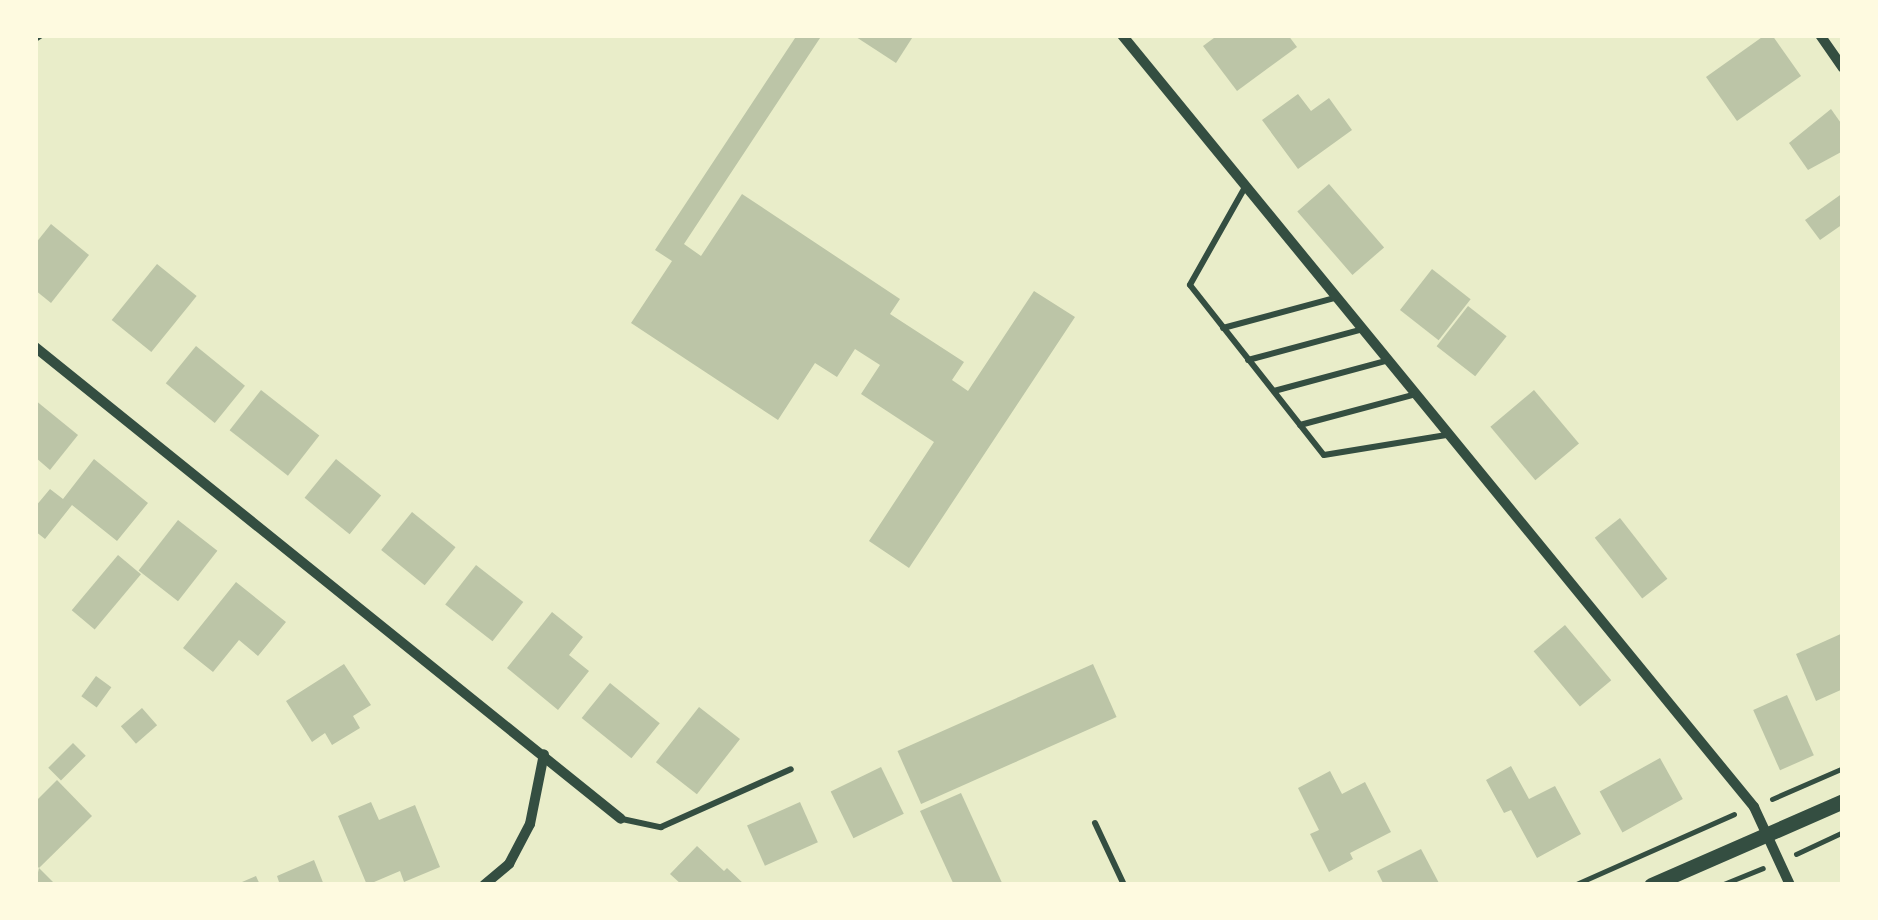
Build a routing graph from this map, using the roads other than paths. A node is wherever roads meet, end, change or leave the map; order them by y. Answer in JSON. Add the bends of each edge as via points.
{"nodes":[{"id":1,"x":1122,"y":35,"type":"edge"},
{"id":2,"x":1820,"y":35,"type":"edge"},
{"id":3,"x":1843,"y":68,"type":"edge"},
{"id":4,"x":1244,"y":190,"type":"junction"},
{"id":5,"x":1334,"y":298,"type":"junction"},
{"id":6,"x":1223,"y":328,"type":"junction"},
{"id":7,"x":1360,"y":330,"type":"junction"},
{"id":8,"x":35,"y":347,"type":"edge"},
{"id":9,"x":1248,"y":360,"type":"junction"},
{"id":10,"x":1385,"y":361,"type":"junction"},
{"id":11,"x":1274,"y":391,"type":"junction"},
{"id":12,"x":1413,"y":395,"type":"junction"},
{"id":13,"x":1300,"y":425,"type":"junction"},
{"id":14,"x":1446,"y":435,"type":"junction"},
{"id":15,"x":544,"y":754,"type":"junction"},
{"id":16,"x":790,"y":769,"type":"dead end"},
{"id":17,"x":1843,"y":801,"type":"edge"},
{"id":18,"x":621,"y":819,"type":"joint"},
{"id":19,"x":1095,"y":823,"type":"dead end"},
{"id":20,"x":1766,"y":834,"type":"junction"},
{"id":21,"x":484,"y":885,"type":"edge"},
{"id":22,"x":1124,"y":885,"type":"edge"},
{"id":23,"x":1651,"y":885,"type":"edge"},
{"id":24,"x":1790,"y":885,"type":"edge"}],
"edges":[{"from":1,"to":4,"type":"street"},
{"from":2,"to":3,"type":"street"},
{"from":4,"to":5,"type":"street"},
{"from":4,"to":6,"type":"lane","via":[[1190,286]]},
{"from":5,"to":6,"type":"lane"},
{"from":5,"to":7,"type":"street"},
{"from":6,"to":9,"type":"lane"},
{"from":7,"to":9,"type":"lane"},
{"from":7,"to":10,"type":"street"},
{"from":8,"to":15,"type":"street"},
{"from":9,"to":11,"type":"lane"},
{"from":10,"to":11,"type":"lane"},
{"from":10,"to":12,"type":"street"},
{"from":11,"to":13,"type":"lane"},
{"from":12,"to":13,"type":"lane"},
{"from":12,"to":14,"type":"street"},
{"from":13,"to":14,"type":"lane","via":[[1324,455]]},
{"from":14,"to":20,"type":"street","via":[[1754,807]]},
{"from":15,"to":18,"type":"street"},
{"from":15,"to":21,"type":"street","via":[[530,824],[509,864]]},
{"from":16,"to":18,"type":"lane","via":[[661,827]]},
{"from":17,"to":20,"type":"street"},
{"from":19,"to":22,"type":"lane"},
{"from":20,"to":23,"type":"street"},
{"from":20,"to":24,"type":"street"}]}
